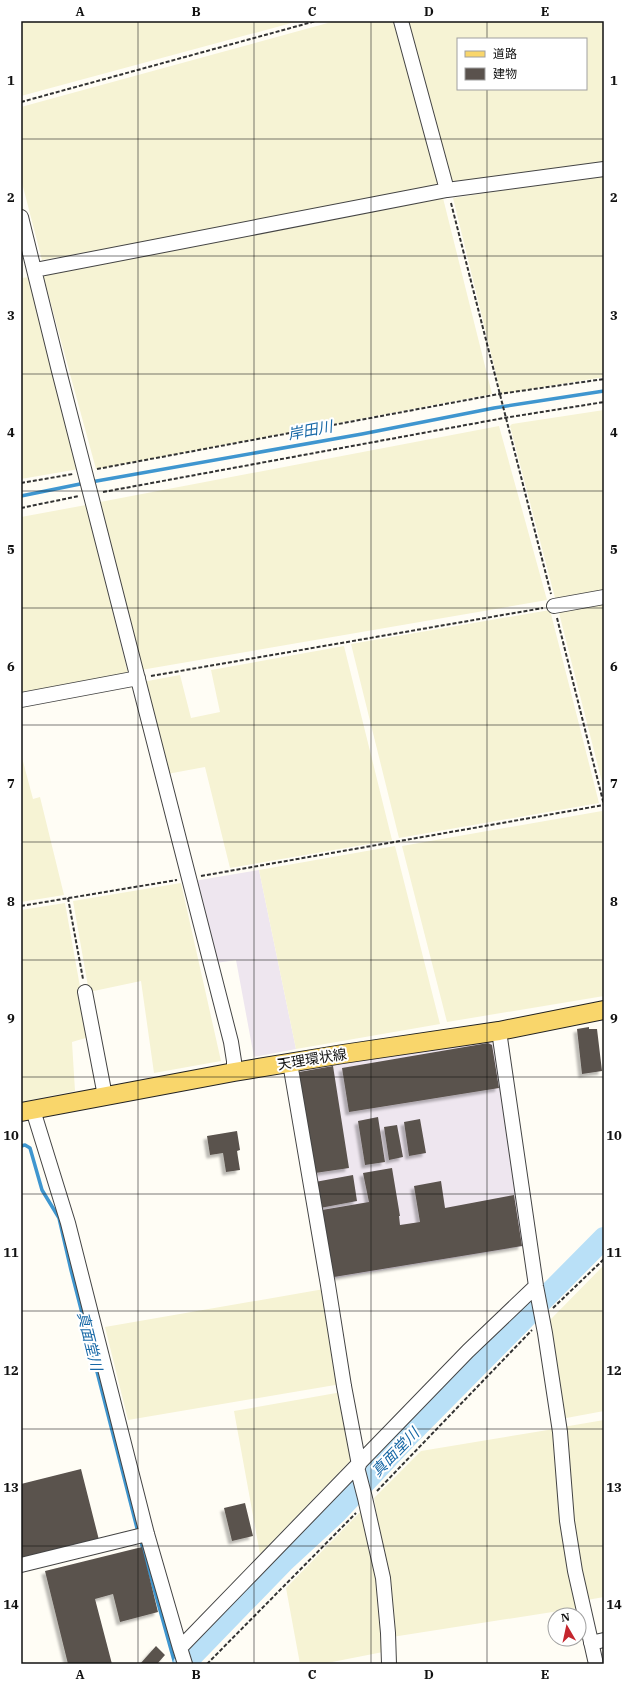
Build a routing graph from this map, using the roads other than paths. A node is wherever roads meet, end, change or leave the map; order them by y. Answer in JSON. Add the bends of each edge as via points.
{"nodes":[{"id":1,"x":401,"y":21,"type":"edge"},
{"id":2,"x":604,"y":169,"type":"edge"},
{"id":3,"x":447,"y":190,"type":"junction"},
{"id":4,"x":21,"y":217,"type":"edge"},
{"id":5,"x":35,"y":270,"type":"junction"},
{"id":6,"x":604,"y":597,"type":"edge"},
{"id":7,"x":554,"y":606,"type":"road end"},
{"id":8,"x":138,"y":678,"type":"junction"},
{"id":9,"x":21,"y":700,"type":"edge"},
{"id":10,"x":85,"y":992,"type":"road end"},
{"id":11,"x":604,"y":1010,"type":"edge"},
{"id":12,"x":498,"y":1031,"type":"junction"},
{"id":13,"x":290,"y":1063,"type":"junction"},
{"id":14,"x":234,"y":1072,"type":"junction"},
{"id":15,"x":105,"y":1096,"type":"junction"},
{"id":16,"x":27,"y":1111,"type":"edge"},
{"id":17,"x":536,"y":1290,"type":"junction"},
{"id":18,"x":358,"y":1468,"type":"junction"},
{"id":19,"x":147,"y":1534,"type":"junction"},
{"id":20,"x":21,"y":1565,"type":"edge"},
{"id":21,"x":597,"y":1642,"type":"edge"},
{"id":22,"x":182,"y":1656,"type":"edge"},
{"id":23,"x":389,"y":1664,"type":"edge"},
{"id":24,"x":596,"y":1664,"type":"edge"}],
"edges":[{"from":1,"to":3,"type":"street"},
{"from":2,"to":3,"type":"street"},
{"from":3,"to":5,"type":"street"},
{"from":4,"to":5,"type":"street"},
{"from":5,"to":8,"type":"street"},
{"from":6,"to":7,"type":"street"},
{"from":8,"to":9,"type":"street"},
{"from":8,"to":14,"type":"street","via":[[232,1042]]},
{"from":10,"to":15,"type":"street"},
{"from":11,"to":12,"type":"main road","name":"天理環状線"},
{"from":12,"to":13,"type":"main road","name":"天理環状線"},
{"from":12,"to":17,"type":"street"},
{"from":13,"to":14,"type":"main road","name":"天理環状線"},
{"from":13,"to":18,"type":"street"},
{"from":14,"to":15,"type":"main road","name":"天理環状線"},
{"from":15,"to":16,"type":"main road","name":"天理環状線"},
{"from":16,"to":19,"type":"street","via":[[68,1223]]},
{"from":17,"to":18,"type":"street","via":[[468,1351]]},
{"from":17,"to":21,"type":"street","via":[[560,1432],[567,1521],[575,1571]]},
{"from":18,"to":22,"type":"street","via":[[254,1571]]},
{"from":18,"to":23,"type":"street","via":[[383,1578]]},
{"from":19,"to":20,"type":"street"},
{"from":19,"to":22,"type":"street"},
{"from":21,"to":24,"type":"street"}]}
